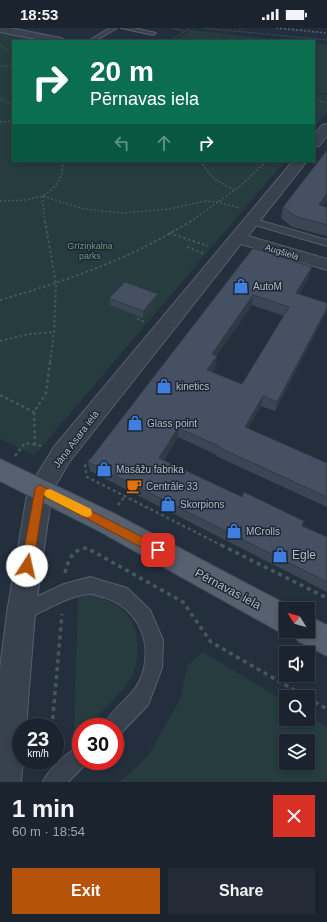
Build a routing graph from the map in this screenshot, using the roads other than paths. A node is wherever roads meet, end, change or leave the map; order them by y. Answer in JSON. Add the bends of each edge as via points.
{"nodes":[{"id":1,"x":114,"y":28,"type":"edge"},
{"id":2,"x":124,"y":28,"type":"edge"},
{"id":3,"x":0,"y":29,"type":"edge"},
{"id":4,"x":153,"y":33,"type":"dead end"},
{"id":5,"x":56,"y":40,"type":"edge"},
{"id":6,"x":93,"y":40,"type":"edge"},
{"id":7,"x":327,"y":128,"type":"edge"},
{"id":8,"x":315,"y":142,"type":"edge"},
{"id":9,"x":299,"y":162,"type":"edge"},
{"id":10,"x":251,"y":221,"type":"junction"},
{"id":11,"x":238,"y":238,"type":"junction"},
{"id":12,"x":327,"y":244,"type":"edge"},
{"id":13,"x":327,"y":265,"type":"edge"},
{"id":14,"x":7,"y":463,"type":"edge"},
{"id":15,"x":40,"y":489,"type":"junction"},
{"id":16,"x":21,"y":613,"type":"junction"},
{"id":17,"x":279,"y":616,"type":"edge"},
{"id":18,"x":315,"y":635,"type":"edge"},
{"id":19,"x":327,"y":641,"type":"edge"},
{"id":20,"x":122,"y":718,"type":"edge"},
{"id":21,"x":72,"y":764,"type":"edge"},
{"id":22,"x":4,"y":782,"type":"edge"},
{"id":23,"x":53,"y":782,"type":"edge"}],
"edges":[{"from":1,"to":6,"type":"lane"},
{"from":2,"to":4,"type":"lane"},
{"from":3,"to":5,"type":"street"},
{"from":7,"to":8,"type":"street"},
{"from":9,"to":10,"type":"street","name":"Jāņa Asara iela"},
{"from":10,"to":11,"type":"street","name":"Jāņa Asara iela"},
{"from":10,"to":12,"type":"lane"},
{"from":11,"to":13,"type":"street","name":"Augšiela"},
{"from":11,"to":15,"type":"street","name":"Jāņa Asara iela","via":[[62,454]]},
{"from":14,"to":15,"type":"main road","name":"Pērnavas iela"},
{"from":15,"to":16,"type":"street","name":"Jāņa Asara iela"},
{"from":15,"to":17,"type":"main road","name":"Pērnavas iela"},
{"from":16,"to":20,"type":"lane","via":[[64,592],[90,585],[121,594],[144,616],[154,640],[153,668],[141,698]]},
{"from":16,"to":22,"type":"street","name":"Jāņa Asara iela"},
{"from":18,"to":19,"type":"main road"},
{"from":21,"to":23,"type":"lane"}]}
